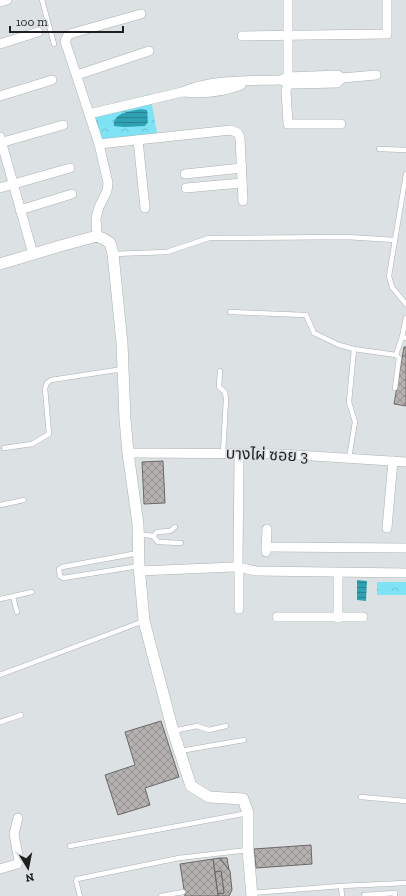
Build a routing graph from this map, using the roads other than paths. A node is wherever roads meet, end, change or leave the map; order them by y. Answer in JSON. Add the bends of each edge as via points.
{"nodes":[{"id":1,"x":7,"y":0,"type":"edge"},
{"id":2,"x":42,"y":0,"type":"edge"},
{"id":3,"x":288,"y":0,"type":"edge"},
{"id":4,"x":387,"y":0,"type":"edge"},
{"id":5,"x":0,"y":2,"type":"edge"},
{"id":6,"x":141,"y":14,"type":"dead end"},
{"id":7,"x":38,"y":32,"type":"dead end"},
{"id":8,"x":242,"y":36,"type":"dead end"},
{"id":9,"x":289,"y":36,"type":"junction"},
{"id":10,"x":0,"y":44,"type":"edge"},
{"id":11,"x":54,"y":44,"type":"dead end"},
{"id":12,"x":149,"y":51,"type":"dead end"},
{"id":13,"x":77,"y":75,"type":"junction"},
{"id":14,"x":376,"y":75,"type":"dead end"},
{"id":15,"x":52,"y":80,"type":"dead end"},
{"id":16,"x":285,"y":80,"type":"junction"},
{"id":17,"x":0,"y":96,"type":"edge"},
{"id":18,"x":89,"y":114,"type":"junction"},
{"id":19,"x":341,"y":124,"type":"dead end"},
{"id":20,"x":63,"y":125,"type":"dead end"},
{"id":21,"x":138,"y":140,"type":"junction"},
{"id":22,"x":0,"y":141,"type":"edge"},
{"id":23,"x":99,"y":144,"type":"junction"},
{"id":24,"x":379,"y":149,"type":"dead end"},
{"id":25,"x":406,"y":150,"type":"edge"},
{"id":26,"x":70,"y":168,"type":"dead end"},
{"id":27,"x":242,"y":168,"type":"junction"},
{"id":28,"x":185,"y":174,"type":"dead end"},
{"id":29,"x":406,"y":174,"type":"edge"},
{"id":30,"x":242,"y":183,"type":"junction"},
{"id":31,"x":13,"y":184,"type":"junction"},
{"id":32,"x":0,"y":188,"type":"edge"},
{"id":33,"x":186,"y":188,"type":"dead end"},
{"id":34,"x":405,"y":191,"type":"edge"},
{"id":35,"x":72,"y":194,"type":"dead end"},
{"id":36,"x":243,"y":201,"type":"dead end"},
{"id":37,"x":145,"y":208,"type":"dead end"},
{"id":38,"x":20,"y":210,"type":"junction"},
{"id":39,"x":97,"y":236,"type":"junction"},
{"id":40,"x":395,"y":240,"type":"junction"},
{"id":41,"x":33,"y":254,"type":"junction"},
{"id":42,"x":113,"y":254,"type":"junction"},
{"id":43,"x":0,"y":264,"type":"edge"},
{"id":44,"x":406,"y":304,"type":"edge"},
{"id":45,"x":230,"y":312,"type":"dead end"},
{"id":46,"x":406,"y":318,"type":"edge"},
{"id":47,"x":404,"y":338,"type":"edge"},
{"id":48,"x":354,"y":349,"type":"junction"},
{"id":49,"x":396,"y":355,"type":"junction"},
{"id":50,"x":123,"y":369,"type":"junction"},
{"id":51,"x":220,"y":371,"type":"dead end"},
{"id":52,"x":395,"y":388,"type":"dead end"},
{"id":53,"x":4,"y":448,"type":"dead end"},
{"id":54,"x":128,"y":453,"type":"junction"},
{"id":55,"x":223,"y":453,"type":"junction"},
{"id":56,"x":349,"y":458,"type":"junction"},
{"id":57,"x":239,"y":460,"type":"dead end"},
{"id":58,"x":393,"y":461,"type":"junction"},
{"id":59,"x":406,"y":462,"type":"edge"},
{"id":60,"x":24,"y":500,"type":"dead end"},
{"id":61,"x":0,"y":505,"type":"edge"},
{"id":62,"x":175,"y":527,"type":"dead end"},
{"id":63,"x":387,"y":528,"type":"dead end"},
{"id":64,"x":267,"y":529,"type":"dead end"},
{"id":65,"x":138,"y":534,"type":"junction"},
{"id":66,"x":153,"y":536,"type":"junction"},
{"id":67,"x":181,"y":543,"type":"dead end"},
{"id":68,"x":406,"y":548,"type":"edge"},
{"id":69,"x":138,"y":553,"type":"junction"},
{"id":70,"x":238,"y":567,"type":"junction"},
{"id":71,"x":139,"y":569,"type":"junction"},
{"id":72,"x":338,"y":573,"type":"junction"},
{"id":73,"x":406,"y":573,"type":"edge"},
{"id":74,"x":32,"y":592,"type":"dead end"},
{"id":75,"x":13,"y":597,"type":"junction"},
{"id":76,"x":0,"y":599,"type":"edge"},
{"id":77,"x":239,"y":610,"type":"dead end"},
{"id":78,"x":17,"y":612,"type":"dead end"},
{"id":79,"x":277,"y":617,"type":"dead end"},
{"id":80,"x":363,"y":617,"type":"dead end"},
{"id":81,"x":338,"y":618,"type":"junction"},
{"id":82,"x":144,"y":621,"type":"junction"},
{"id":83,"x":0,"y":676,"type":"edge"},
{"id":84,"x":21,"y":715,"type":"dead end"},
{"id":85,"x":0,"y":722,"type":"edge"},
{"id":86,"x":226,"y":726,"type":"dead end"},
{"id":87,"x":173,"y":731,"type":"junction"},
{"id":88,"x":244,"y":740,"type":"dead end"},
{"id":89,"x":180,"y":751,"type":"junction"},
{"id":90,"x":361,"y":797,"type":"dead end"},
{"id":91,"x":406,"y":801,"type":"edge"},
{"id":92,"x":248,"y":813,"type":"junction"},
{"id":93,"x":18,"y":818,"type":"dead end"},
{"id":94,"x":70,"y":846,"type":"dead end"},
{"id":95,"x":248,"y":850,"type":"junction"},
{"id":96,"x":0,"y":869,"type":"edge"},
{"id":97,"x":406,"y":883,"type":"edge"},
{"id":98,"x":341,"y":886,"type":"junction"},
{"id":99,"x":183,"y":892,"type":"dead end"},
{"id":100,"x":252,"y":895,"type":"edge"},
{"id":101,"x":381,"y":895,"type":"edge"},
{"id":102,"x":80,"y":896,"type":"edge"},
{"id":103,"x":161,"y":896,"type":"edge"},
{"id":104,"x":342,"y":896,"type":"edge"},
{"id":105,"x":364,"y":896,"type":"edge"},
{"id":106,"x":396,"y":896,"type":"edge"}],
"edges":[{"from":1,"to":5,"type":"street"},
{"from":2,"to":11,"type":"lane"},
{"from":3,"to":9,"type":"street"},
{"from":4,"to":9,"type":"street","via":[[387,34]]},
{"from":6,"to":13,"type":"street","via":[[68,35],[65,41]]},
{"from":7,"to":10,"type":"street"},
{"from":8,"to":9,"type":"street"},
{"from":9,"to":16,"type":"street"},
{"from":12,"to":13,"type":"street"},
{"from":13,"to":18,"type":"street"},
{"from":14,"to":16,"type":"street","via":[[342,78],[338,75]]},
{"from":15,"to":17,"type":"street"},
{"from":16,"to":18,"type":"street","via":[[212,83]]},
{"from":16,"to":19,"type":"street","via":[[288,124]]},
{"from":18,"to":23,"type":"street"},
{"from":20,"to":22,"type":"street"},
{"from":21,"to":23,"type":"street"},
{"from":21,"to":27,"type":"street","via":[[231,130],[238,133],[240,138]]},
{"from":21,"to":37,"type":"street"},
{"from":22,"to":31,"type":"street"},
{"from":23,"to":39,"type":"street","via":[[108,183],[96,218]]},
{"from":24,"to":25,"type":"lane"},
{"from":26,"to":31,"type":"street"},
{"from":27,"to":28,"type":"street"},
{"from":27,"to":30,"type":"street"},
{"from":29,"to":34,"type":"lane"},
{"from":30,"to":33,"type":"street"},
{"from":30,"to":36,"type":"street"},
{"from":31,"to":32,"type":"street"},
{"from":31,"to":38,"type":"street"},
{"from":34,"to":40,"type":"lane"},
{"from":35,"to":38,"type":"street"},
{"from":38,"to":41,"type":"street"},
{"from":39,"to":41,"type":"street"},
{"from":39,"to":42,"type":"street","via":[[110,243]]},
{"from":40,"to":42,"type":"lane","via":[[347,237],[209,238],[167,252]]},
{"from":40,"to":44,"type":"lane","via":[[389,276],[392,288]]},
{"from":41,"to":43,"type":"street"},
{"from":42,"to":50,"type":"street"},
{"from":45,"to":48,"type":"lane","via":[[306,315],[314,333],[338,345]]},
{"from":46,"to":47,"type":"lane"},
{"from":47,"to":49,"type":"lane"},
{"from":48,"to":49,"type":"lane"},
{"from":48,"to":56,"type":"lane","via":[[349,402],[355,422]]},
{"from":49,"to":52,"type":"lane","via":[[399,358]]},
{"from":50,"to":53,"type":"lane","via":[[51,380],[45,388],[49,434],[32,444]]},
{"from":50,"to":54,"type":"street"},
{"from":51,"to":55,"type":"lane","via":[[219,387],[225,392],[226,399]]},
{"from":54,"to":55,"type":"street","name":"บางไผ่ ซอย 3"},
{"from":54,"to":65,"type":"street"},
{"from":55,"to":56,"type":"street","name":"บางไผ่ ซอย 3"},
{"from":56,"to":58,"type":"street","name":"บางไผ่ ซอย 3"},
{"from":57,"to":70,"type":"street"},
{"from":58,"to":59,"type":"street","name":"บางไผ่ ซอย 3"},
{"from":58,"to":63,"type":"street"},
{"from":60,"to":61,"type":"lane"},
{"from":62,"to":66,"type":"lane","via":[[170,531],[157,532]]},
{"from":64,"to":68,"type":"street","via":[[266,549]]},
{"from":65,"to":66,"type":"lane"},
{"from":65,"to":69,"type":"street"},
{"from":66,"to":67,"type":"lane","via":[[158,542]]},
{"from":69,"to":71,"type":"street"},
{"from":69,"to":71,"type":"lane","via":[[59,569],[62,578]]},
{"from":70,"to":71,"type":"street"},
{"from":70,"to":72,"type":"street","via":[[256,571]]},
{"from":70,"to":77,"type":"street"},
{"from":71,"to":82,"type":"street"},
{"from":72,"to":73,"type":"street"},
{"from":72,"to":81,"type":"street"},
{"from":74,"to":75,"type":"lane"},
{"from":75,"to":76,"type":"lane"},
{"from":75,"to":78,"type":"lane"},
{"from":79,"to":81,"type":"street"},
{"from":80,"to":81,"type":"street"},
{"from":82,"to":83,"type":"lane"},
{"from":82,"to":87,"type":"street"},
{"from":84,"to":85,"type":"lane"},
{"from":86,"to":87,"type":"lane","via":[[209,730],[197,726]]},
{"from":87,"to":89,"type":"street"},
{"from":88,"to":89,"type":"lane"},
{"from":89,"to":92,"type":"street","via":[[191,786],[209,797],[243,799]]},
{"from":90,"to":91,"type":"lane"},
{"from":92,"to":94,"type":"lane"},
{"from":92,"to":95,"type":"street"},
{"from":93,"to":96,"type":"street","via":[[14,834],[20,861]]},
{"from":95,"to":100,"type":"street"},
{"from":95,"to":102,"type":"lane","via":[[179,858],[77,879]]},
{"from":97,"to":98,"type":"lane"},
{"from":98,"to":100,"type":"lane"},
{"from":98,"to":104,"type":"lane"},
{"from":99,"to":103,"type":"lane"},
{"from":101,"to":105,"type":"lane"},
{"from":101,"to":106,"type":"lane","via":[[395,892]]}]}
